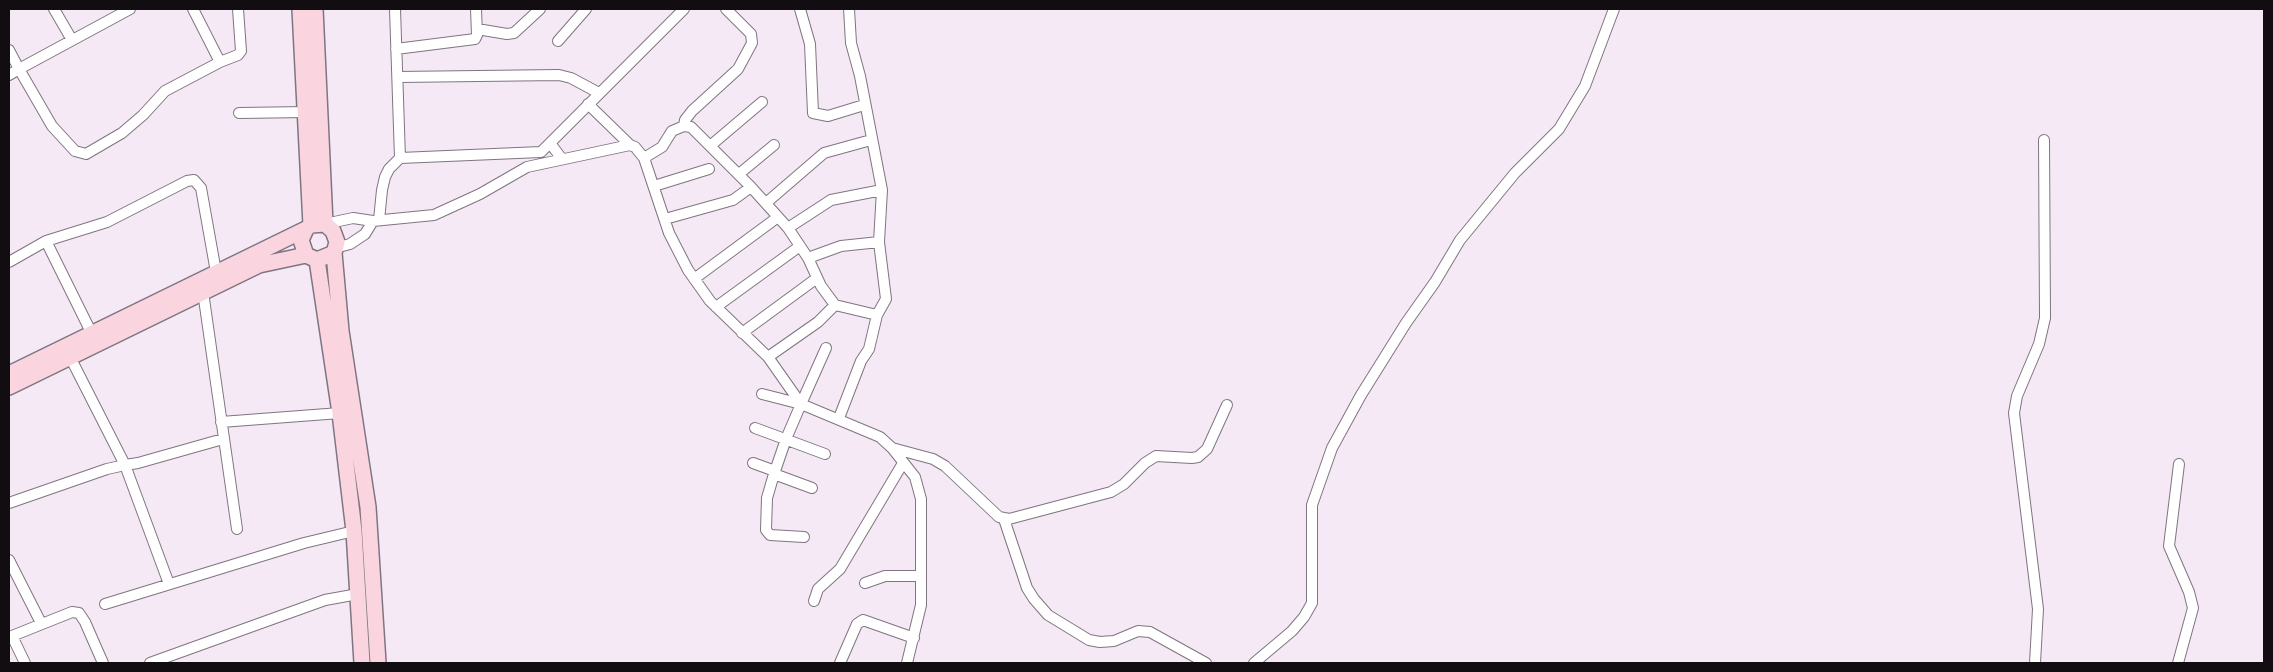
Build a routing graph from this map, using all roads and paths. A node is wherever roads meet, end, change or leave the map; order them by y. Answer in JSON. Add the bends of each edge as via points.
{"nodes":[{"id":1,"x":54,"y":9,"type":"edge"},
{"id":2,"x":193,"y":9,"type":"edge"},
{"id":3,"x":238,"y":9,"type":"edge"},
{"id":4,"x":300,"y":9,"type":"edge"},
{"id":5,"x":315,"y":9,"type":"edge"},
{"id":6,"x":395,"y":9,"type":"edge"},
{"id":7,"x":476,"y":9,"type":"edge"},
{"id":8,"x":540,"y":9,"type":"edge"},
{"id":9,"x":586,"y":9,"type":"edge"},
{"id":10,"x":684,"y":9,"type":"edge"},
{"id":11,"x":726,"y":9,"type":"edge"},
{"id":12,"x":800,"y":9,"type":"edge"},
{"id":13,"x":848,"y":9,"type":"edge"},
{"id":14,"x":1614,"y":9,"type":"edge"},
{"id":15,"x":127,"y":10,"type":"edge"},
{"id":16,"x":477,"y":29,"type":"junction"},
{"id":17,"x":72,"y":40,"type":"junction"},
{"id":18,"x":558,"y":41,"type":"dead end"},
{"id":19,"x":396,"y":49,"type":"junction"},
{"id":20,"x":9,"y":50,"type":"edge"},
{"id":21,"x":220,"y":62,"type":"junction"},
{"id":22,"x":20,"y":69,"type":"junction"},
{"id":23,"x":397,"y":70,"type":"junction"},
{"id":24,"x":9,"y":75,"type":"edge"},
{"id":25,"x":599,"y":93,"type":"junction"},
{"id":26,"x":762,"y":102,"type":"dead end"},
{"id":27,"x":588,"y":104,"type":"junction"},
{"id":28,"x":864,"y":105,"type":"junction"},
{"id":29,"x":307,"y":112,"type":"junction"},
{"id":30,"x":239,"y":113,"type":"dead end"},
{"id":31,"x":679,"y":128,"type":"junction"},
{"id":32,"x":871,"y":140,"type":"junction"},
{"id":33,"x":2044,"y":140,"type":"dead end"},
{"id":34,"x":550,"y":143,"type":"junction"},
{"id":35,"x":630,"y":144,"type":"junction"},
{"id":36,"x":774,"y":145,"type":"dead end"},
{"id":37,"x":710,"y":146,"type":"junction"},
{"id":38,"x":540,"y":152,"type":"junction"},
{"id":39,"x":400,"y":158,"type":"junction"},
{"id":40,"x":644,"y":158,"type":"junction"},
{"id":41,"x":562,"y":159,"type":"junction"},
{"id":42,"x":527,"y":166,"type":"junction"},
{"id":43,"x":709,"y":169,"type":"dead end"},
{"id":44,"x":739,"y":174,"type":"junction"},
{"id":45,"x":654,"y":186,"type":"junction"},
{"id":46,"x":750,"y":188,"type":"junction"},
{"id":47,"x":882,"y":190,"type":"junction"},
{"id":48,"x":766,"y":204,"type":"junction"},
{"id":49,"x":777,"y":218,"type":"junction"},
{"id":50,"x":665,"y":219,"type":"junction"},
{"id":51,"x":376,"y":221,"type":"junction"},
{"id":52,"x":314,"y":226,"type":"junction"},
{"id":53,"x":788,"y":228,"type":"junction"},
{"id":54,"x":46,"y":241,"type":"junction"},
{"id":55,"x":879,"y":242,"type":"junction"},
{"id":56,"x":799,"y":247,"type":"junction"},
{"id":57,"x":334,"y":251,"type":"junction"},
{"id":58,"x":312,"y":257,"type":"junction"},
{"id":59,"x":808,"y":258,"type":"junction"},
{"id":60,"x":9,"y":262,"type":"edge"},
{"id":61,"x":216,"y":272,"type":"junction"},
{"id":62,"x":817,"y":278,"type":"junction"},
{"id":63,"x":694,"y":279,"type":"junction"},
{"id":64,"x":203,"y":292,"type":"junction"},
{"id":65,"x":835,"y":305,"type":"junction"},
{"id":66,"x":716,"y":307,"type":"junction"},
{"id":67,"x":877,"y":315,"type":"junction"},
{"id":68,"x":742,"y":333,"type":"junction"},
{"id":69,"x":92,"y":334,"type":"junction"},
{"id":70,"x":826,"y":348,"type":"dead end"},
{"id":71,"x":68,"y":353,"type":"junction"},
{"id":72,"x":768,"y":357,"type":"junction"},
{"id":73,"x":9,"y":374,"type":"edge"},
{"id":74,"x":9,"y":388,"type":"edge"},
{"id":75,"x":762,"y":394,"type":"dead end"},
{"id":76,"x":801,"y":404,"type":"junction"},
{"id":77,"x":1227,"y":405,"type":"dead end"},
{"id":78,"x":340,"y":414,"type":"junction"},
{"id":79,"x":839,"y":418,"type":"junction"},
{"id":80,"x":221,"y":422,"type":"junction"},
{"id":81,"x":756,"y":428,"type":"dead end"},
{"id":82,"x":224,"y":439,"type":"junction"},
{"id":83,"x":786,"y":439,"type":"junction"},
{"id":84,"x":892,"y":448,"type":"junction"},
{"id":85,"x":825,"y":454,"type":"dead end"},
{"id":86,"x":753,"y":463,"type":"dead end"},
{"id":87,"x":903,"y":463,"type":"junction"},
{"id":88,"x":2179,"y":464,"type":"dead end"},
{"id":89,"x":125,"y":465,"type":"junction"},
{"id":90,"x":775,"y":473,"type":"junction"},
{"id":91,"x":812,"y":488,"type":"dead end"},
{"id":92,"x":9,"y":503,"type":"edge"},
{"id":93,"x":1004,"y":519,"type":"junction"},
{"id":94,"x":237,"y":529,"type":"dead end"},
{"id":95,"x":354,"y":531,"type":"junction"},
{"id":96,"x":804,"y":537,"type":"dead end"},
{"id":97,"x":9,"y":560,"type":"edge"},
{"id":98,"x":921,"y":576,"type":"junction"},
{"id":99,"x":865,"y":583,"type":"dead end"},
{"id":100,"x":169,"y":584,"type":"junction"},
{"id":101,"x":358,"y":594,"type":"junction"},
{"id":102,"x":814,"y":601,"type":"dead end"},
{"id":103,"x":105,"y":604,"type":"dead end"},
{"id":104,"x":41,"y":623,"type":"junction"},
{"id":105,"x":11,"y":636,"type":"edge"},
{"id":106,"x":914,"y":638,"type":"junction"},
{"id":107,"x":25,"y":663,"type":"edge"},
{"id":108,"x":102,"y":663,"type":"edge"},
{"id":109,"x":150,"y":663,"type":"edge"},
{"id":110,"x":362,"y":663,"type":"edge"},
{"id":111,"x":378,"y":663,"type":"edge"},
{"id":112,"x":840,"y":663,"type":"edge"},
{"id":113,"x":907,"y":663,"type":"edge"},
{"id":114,"x":1206,"y":663,"type":"edge"},
{"id":115,"x":1254,"y":663,"type":"edge"},
{"id":116,"x":2035,"y":663,"type":"edge"},
{"id":117,"x":2178,"y":663,"type":"edge"}],
"edges":[{"from":1,"to":17,"type":"street"},
{"from":2,"to":21,"type":"street"},
{"from":3,"to":21,"type":"street","via":[[241,51]]},
{"from":4,"to":29,"type":"main road"},
{"from":5,"to":52,"type":"main road"},
{"from":6,"to":19,"type":"street"},
{"from":7,"to":16,"type":"street"},
{"from":8,"to":16,"type":"street","via":[[514,33]]},
{"from":9,"to":18,"type":"street"},
{"from":10,"to":25,"type":"street"},
{"from":11,"to":31,"type":"street","via":[[752,34],[752,43],[738,69],[692,110]]},
{"from":12,"to":28,"type":"street","via":[[810,44],[812,113],[828,116]]},
{"from":13,"to":28,"type":"street","via":[[851,44]]},
{"from":14,"to":115,"type":"street","via":[[1585,86],[1559,129],[1515,173],[1460,240],[1361,395],[1332,448],[1312,505],[1312,603],[1292,631]]},
{"from":15,"to":17,"type":"street"},
{"from":16,"to":19,"type":"street","via":[[475,39],[469,41]]},
{"from":17,"to":22,"type":"street"},
{"from":19,"to":23,"type":"street"},
{"from":20,"to":22,"type":"street"},
{"from":21,"to":22,"type":"street","via":[[165,91],[122,133],[86,154],[75,151],[52,126]]},
{"from":22,"to":24,"type":"street"},
{"from":23,"to":25,"type":"street","via":[[559,75]]},
{"from":23,"to":39,"type":"street"},
{"from":25,"to":27,"type":"street"},
{"from":26,"to":37,"type":"street"},
{"from":27,"to":34,"type":"street"},
{"from":27,"to":35,"type":"street"},
{"from":28,"to":32,"type":"street"},
{"from":29,"to":30,"type":"street"},
{"from":29,"to":52,"type":"main road"},
{"from":31,"to":37,"type":"street","via":[[691,127]]},
{"from":31,"to":40,"type":"street","via":[[662,147]]},
{"from":32,"to":47,"type":"street"},
{"from":32,"to":48,"type":"street","via":[[824,153]]},
{"from":33,"to":116,"type":"street","via":[[2045,318],[2014,413],[2038,610]]},
{"from":34,"to":38,"type":"street"},
{"from":34,"to":41,"type":"street"},
{"from":35,"to":40,"type":"street"},
{"from":35,"to":41,"type":"street"},
{"from":36,"to":44,"type":"street"},
{"from":37,"to":44,"type":"street"},
{"from":38,"to":39,"type":"street"},
{"from":38,"to":42,"type":"street"},
{"from":39,"to":51,"type":"street","via":[[389,169]]},
{"from":40,"to":45,"type":"street"},
{"from":41,"to":42,"type":"street"},
{"from":42,"to":51,"type":"street","via":[[480,194],[434,214]]},
{"from":43,"to":45,"type":"street"},
{"from":44,"to":46,"type":"street"},
{"from":45,"to":50,"type":"street"},
{"from":46,"to":48,"type":"street"},
{"from":46,"to":50,"type":"street","via":[[733,200]]},
{"from":47,"to":53,"type":"street","via":[[831,200]]},
{"from":47,"to":55,"type":"street"},
{"from":48,"to":49,"type":"street"},
{"from":49,"to":53,"type":"street"},
{"from":49,"to":63,"type":"street"},
{"from":50,"to":63,"type":"street"},
{"from":51,"to":52,"type":"street","via":[[353,218]]},
{"from":51,"to":57,"type":"street","via":[[365,234]]},
{"from":52,"to":57,"type":"main road","via":[[336,236]]},
{"from":52,"to":58,"type":"main road","via":[[301,240]]},
{"from":52,"to":61,"type":"main road"},
{"from":53,"to":56,"type":"street"},
{"from":54,"to":60,"type":"street"},
{"from":54,"to":61,"type":"street","via":[[107,222],[187,180],[194,180],[201,188]]},
{"from":54,"to":69,"type":"street"},
{"from":55,"to":59,"type":"street","via":[[841,246]]},
{"from":55,"to":67,"type":"street","via":[[886,299]]},
{"from":56,"to":59,"type":"street"},
{"from":56,"to":66,"type":"street"},
{"from":57,"to":58,"type":"main road"},
{"from":57,"to":111,"type":"main road","via":[[341,331],[368,508]]},
{"from":58,"to":64,"type":"main road","via":[[260,265]]},
{"from":58,"to":78,"type":"main road"},
{"from":59,"to":62,"type":"street"},
{"from":61,"to":69,"type":"main road"},
{"from":62,"to":65,"type":"street"},
{"from":62,"to":68,"type":"street"},
{"from":63,"to":66,"type":"street"},
{"from":64,"to":71,"type":"main road"},
{"from":64,"to":80,"type":"street"},
{"from":65,"to":67,"type":"street"},
{"from":65,"to":72,"type":"street","via":[[818,322]]},
{"from":66,"to":68,"type":"street"},
{"from":67,"to":79,"type":"street","via":[[869,350],[861,361]]},
{"from":68,"to":72,"type":"street"},
{"from":69,"to":71,"type":"main road"},
{"from":70,"to":76,"type":"street"},
{"from":71,"to":73,"type":"main road"},
{"from":71,"to":74,"type":"main road"},
{"from":71,"to":89,"type":"street"},
{"from":72,"to":76,"type":"street"},
{"from":75,"to":76,"type":"street"},
{"from":76,"to":79,"type":"street"},
{"from":76,"to":83,"type":"street"},
{"from":77,"to":93,"type":"street","via":[[1207,449],[1198,456],[1156,456],[1111,492]]},
{"from":78,"to":80,"type":"street"},
{"from":78,"to":95,"type":"main road"},
{"from":79,"to":84,"type":"street","via":[[880,437]]},
{"from":80,"to":82,"type":"street"},
{"from":81,"to":83,"type":"street"},
{"from":82,"to":89,"type":"street"},
{"from":82,"to":94,"type":"street"},
{"from":83,"to":85,"type":"street"},
{"from":83,"to":90,"type":"street"},
{"from":84,"to":87,"type":"street"},
{"from":84,"to":93,"type":"street","via":[[933,459],[945,466]]},
{"from":86,"to":90,"type":"street"},
{"from":87,"to":98,"type":"street","via":[[915,477],[921,499]]},
{"from":87,"to":102,"type":"street","via":[[840,569],[818,589]]},
{"from":88,"to":117,"type":"street","via":[[2169,546],[2190,592],[2192,608]]},
{"from":89,"to":92,"type":"street"},
{"from":89,"to":100,"type":"street"},
{"from":90,"to":91,"type":"street"},
{"from":90,"to":96,"type":"street","via":[[767,498],[766,530],[770,535]]},
{"from":93,"to":114,"type":"street","via":[[1027,588],[1048,615],[1089,640],[1100,642],[1114,641],[1138,631],[1150,632]]},
{"from":95,"to":100,"type":"street"},
{"from":95,"to":101,"type":"main road"},
{"from":97,"to":104,"type":"street"},
{"from":98,"to":99,"type":"street","via":[[885,576]]},
{"from":98,"to":106,"type":"street","via":[[921,605]]},
{"from":100,"to":103,"type":"street"},
{"from":101,"to":109,"type":"street","via":[[326,600]]},
{"from":101,"to":110,"type":"main road"},
{"from":104,"to":105,"type":"street"},
{"from":104,"to":108,"type":"street","via":[[72,612],[79,613]]},
{"from":105,"to":107,"type":"street"},
{"from":106,"to":112,"type":"street","via":[[863,620],[857,624]]},
{"from":106,"to":113,"type":"street"}]}
